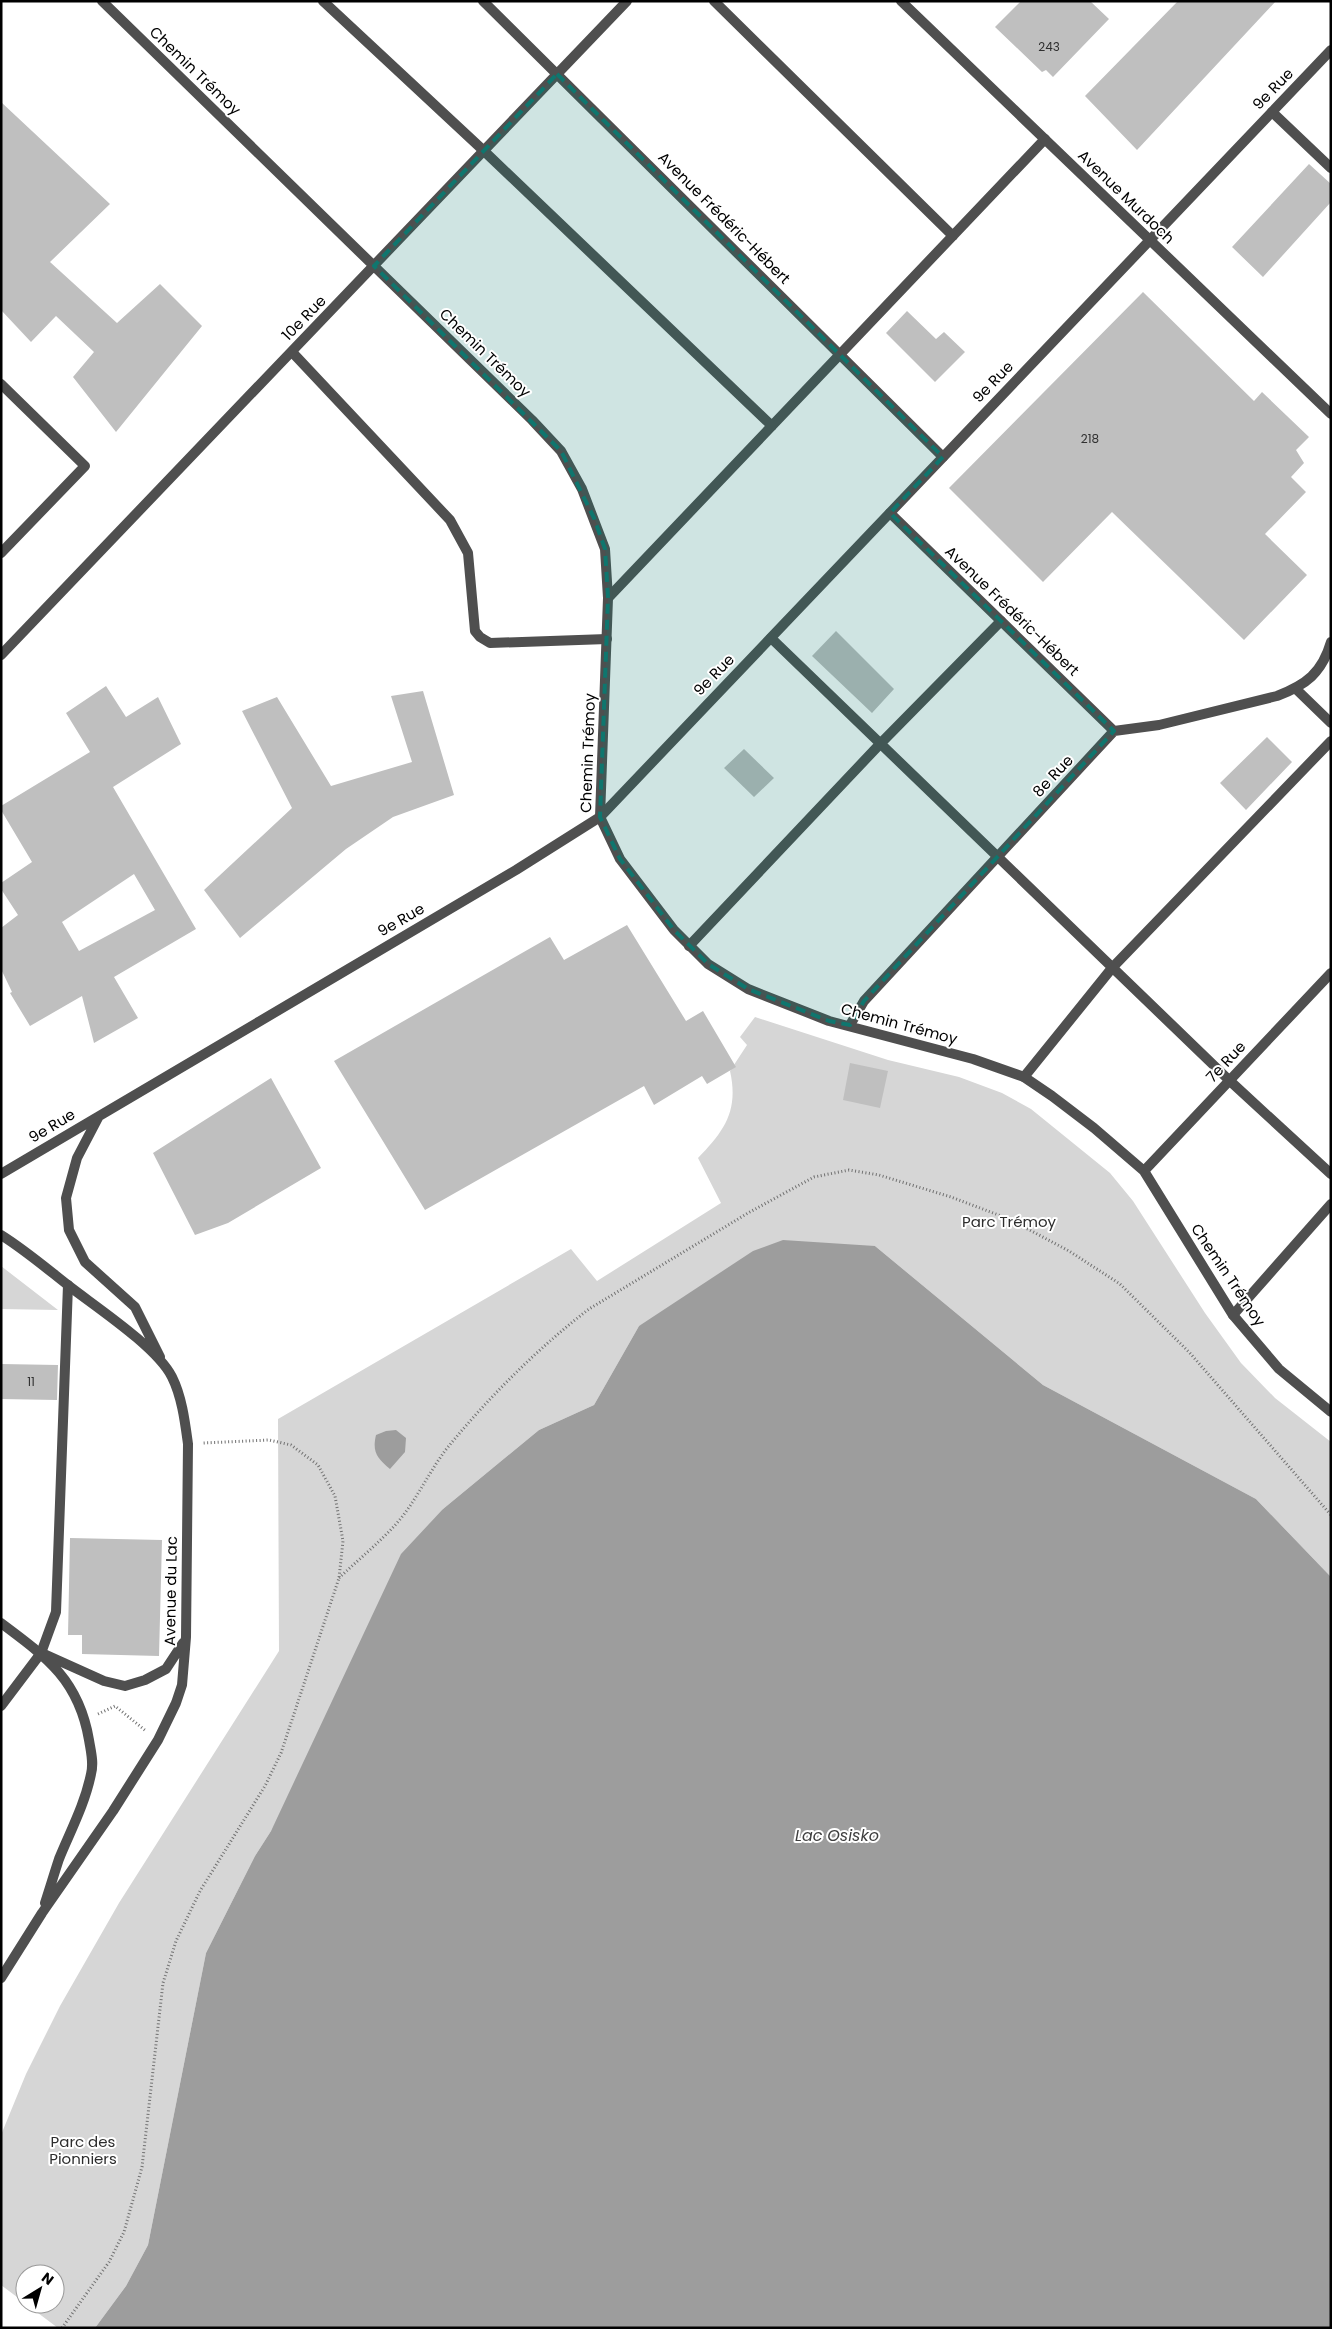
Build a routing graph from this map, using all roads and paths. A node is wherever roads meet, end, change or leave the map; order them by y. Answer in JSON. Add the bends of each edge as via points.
{"nodes":[{"id":1,"x":102,"y":1,"type":"edge"},
{"id":2,"x":323,"y":1,"type":"edge"},
{"id":3,"x":483,"y":1,"type":"edge"},
{"id":4,"x":627,"y":1,"type":"edge"},
{"id":5,"x":714,"y":1,"type":"edge"},
{"id":6,"x":901,"y":1,"type":"edge"},
{"id":7,"x":1331,"y":50,"type":"edge"},
{"id":8,"x":557,"y":74,"type":"junction"},
{"id":9,"x":1272,"y":112,"type":"junction"},
{"id":10,"x":1045,"y":139,"type":"junction"},
{"id":11,"x":484,"y":151,"type":"junction"},
{"id":12,"x":1331,"y":168,"type":"edge"},
{"id":13,"x":953,"y":236,"type":"junction"},
{"id":14,"x":1150,"y":240,"type":"junction"},
{"id":15,"x":374,"y":266,"type":"junction"},
{"id":16,"x":292,"y":352,"type":"junction"},
{"id":17,"x":840,"y":354,"type":"junction"},
{"id":18,"x":1,"y":384,"type":"edge"},
{"id":19,"x":1331,"y":414,"type":"edge"},
{"id":20,"x":772,"y":426,"type":"junction"},
{"id":21,"x":943,"y":457,"type":"junction"},
{"id":22,"x":890,"y":513,"type":"junction"},
{"id":23,"x":1,"y":553,"type":"edge"},
{"id":24,"x":608,"y":598,"type":"junction"},
{"id":25,"x":1001,"y":621,"type":"junction"},
{"id":26,"x":771,"y":638,"type":"junction"},
{"id":27,"x":607,"y":640,"type":"junction"},
{"id":28,"x":1331,"y":642,"type":"edge"},
{"id":29,"x":1,"y":655,"type":"edge"},
{"id":30,"x":1296,"y":689,"type":"junction"},
{"id":31,"x":1331,"y":723,"type":"edge"},
{"id":32,"x":1114,"y":731,"type":"junction"},
{"id":33,"x":1331,"y":741,"type":"edge"},
{"id":34,"x":880,"y":744,"type":"junction"},
{"id":35,"x":600,"y":817,"type":"junction"},
{"id":36,"x":998,"y":857,"type":"junction"},
{"id":37,"x":689,"y":946,"type":"junction"},
{"id":38,"x":1112,"y":968,"type":"junction"},
{"id":39,"x":1331,"y":974,"type":"edge"},
{"id":40,"x":850,"y":1025,"type":"junction"},
{"id":41,"x":1024,"y":1077,"type":"junction"},
{"id":42,"x":1230,"y":1080,"type":"junction"},
{"id":43,"x":99,"y":1116,"type":"junction"},
{"id":44,"x":1144,"y":1171,"type":"junction"},
{"id":45,"x":1,"y":1174,"type":"edge"},
{"id":46,"x":1331,"y":1174,"type":"edge"},
{"id":47,"x":1331,"y":1204,"type":"edge"},
{"id":48,"x":1,"y":1235,"type":"edge"},
{"id":49,"x":68,"y":1285,"type":"junction"},
{"id":50,"x":1233,"y":1315,"type":"junction"},
{"id":51,"x":162,"y":1362,"type":"junction"},
{"id":52,"x":1331,"y":1412,"type":"edge"},
{"id":53,"x":188,"y":1444,"type":"junction"},
{"id":54,"x":1331,"y":1514,"type":"edge"},
{"id":55,"x":339,"y":1578,"type":"junction"},
{"id":56,"x":1,"y":1623,"type":"edge"},
{"id":57,"x":186,"y":1637,"type":"junction"},
{"id":58,"x":41,"y":1652,"type":"junction"},
{"id":59,"x":1,"y":1706,"type":"edge"},
{"id":60,"x":86,"y":1719,"type":"junction"},
{"id":61,"x":158,"y":1740,"type":"junction"},
{"id":62,"x":42,"y":1913,"type":"junction"},
{"id":63,"x":1,"y":1978,"type":"edge"},
{"id":64,"x":62,"y":2328,"type":"edge"}],
"edges":[{"from":1,"to":15,"type":"street","name":"Chemin Trémoy"},
{"from":2,"to":11,"type":"street"},
{"from":3,"to":8,"type":"street","name":"Avenue Frédéric-Hébert"},
{"from":4,"to":8,"type":"street","name":"10e Rue"},
{"from":5,"to":13,"type":"street"},
{"from":6,"to":10,"type":"street","name":"Avenue Murdoch"},
{"from":7,"to":9,"type":"street","name":"9e Rue"},
{"from":8,"to":11,"type":"street","name":"10e Rue"},
{"from":8,"to":17,"type":"street","name":"Avenue Frédéric-Hébert"},
{"from":9,"to":12,"type":"street"},
{"from":9,"to":14,"type":"street","name":"9e Rue"},
{"from":10,"to":13,"type":"street"},
{"from":10,"to":14,"type":"street","name":"Avenue Murdoch"},
{"from":11,"to":15,"type":"street","name":"10e Rue"},
{"from":11,"to":20,"type":"street"},
{"from":13,"to":17,"type":"street"},
{"from":14,"to":19,"type":"street","name":"Avenue Murdoch"},
{"from":14,"to":21,"type":"street","name":"9e Rue"},
{"from":15,"to":16,"type":"street","name":"10e Rue"},
{"from":15,"to":24,"type":"street","name":"Chemin Trémoy","via":[[561,451],[582,489],[605,549]]},
{"from":16,"to":27,"type":"street","via":[[450,520],[468,553],[475,631],[480,637],[490,643]]},
{"from":16,"to":29,"type":"street","name":"10e Rue"},
{"from":17,"to":20,"type":"street"},
{"from":17,"to":21,"type":"street","name":"Avenue Frédéric-Hébert"},
{"from":18,"to":23,"type":"street","via":[[85,466]]},
{"from":20,"to":24,"type":"street"},
{"from":21,"to":22,"type":"street","name":"9e Rue"},
{"from":22,"to":25,"type":"street","name":"Avenue Frédéric-Hébert"},
{"from":22,"to":26,"type":"street","name":"9e Rue"},
{"from":24,"to":27,"type":"street","name":"Chemin Trémoy"},
{"from":25,"to":32,"type":"street","name":"Avenue Frédéric-Hébert"},
{"from":25,"to":34,"type":"street"},
{"from":26,"to":34,"type":"street"},
{"from":26,"to":35,"type":"street","name":"9e Rue"},
{"from":27,"to":35,"type":"street","name":"Chemin Trémoy"},
{"from":28,"to":30,"type":"street","via":[[1328,654],[1315,675]]},
{"from":30,"to":31,"type":"street"},
{"from":30,"to":32,"type":"street","via":[[1159,725]]},
{"from":32,"to":36,"type":"street","name":"8e Rue"},
{"from":33,"to":38,"type":"street"},
{"from":34,"to":36,"type":"street"},
{"from":34,"to":37,"type":"street"},
{"from":35,"to":37,"type":"street","name":"Chemin Trémoy","via":[[620,858]]},
{"from":35,"to":43,"type":"street","name":"9e Rue"},
{"from":36,"to":38,"type":"street"},
{"from":36,"to":40,"type":"street","name":"8e Rue","via":[[864,1001]]},
{"from":37,"to":40,"type":"street","name":"Chemin Trémoy","via":[[708,964],[748,989],[829,1021]]},
{"from":38,"to":41,"type":"street"},
{"from":38,"to":42,"type":"street"},
{"from":39,"to":42,"type":"street","name":"7e Rue"},
{"from":40,"to":41,"type":"street","name":"Chemin Trémoy","via":[[973,1059]]},
{"from":41,"to":44,"type":"street","name":"Chemin Trémoy","via":[[1094,1128]]},
{"from":42,"to":44,"type":"street","name":"7e Rue"},
{"from":42,"to":46,"type":"street"},
{"from":43,"to":45,"type":"street","name":"9e Rue"},
{"from":43,"to":51,"type":"street","via":[[77,1158],[66,1198],[69,1230],[85,1262],[135,1307]]},
{"from":44,"to":50,"type":"street","name":"Chemin Trémoy"},
{"from":47,"to":50,"type":"street"},
{"from":48,"to":49,"type":"street","name":"Avenue du Lac"},
{"from":49,"to":51,"type":"street","name":"Avenue du Lac","via":[[120,1324]]},
{"from":49,"to":58,"type":"street","via":[[56,1612]]},
{"from":50,"to":52,"type":"street","name":"Chemin Trémoy","via":[[1279,1369]]},
{"from":51,"to":53,"type":"street","name":"Avenue du Lac","via":[[172,1377],[182,1408]]},
{"from":53,"to":55,"type":"path","via":[[269,1440],[291,1445],[318,1465],[336,1496],[343,1540]]},
{"from":53,"to":57,"type":"street","name":"Avenue du Lac"},
{"from":54,"to":55,"type":"path","via":[[1189,1352],[1120,1284],[1069,1250],[1009,1219],[879,1175],[849,1170],[814,1177],[748,1213],[566,1326],[484,1407],[428,1474],[417,1496],[397,1522]]},
{"from":55,"to":64,"type":"path","via":[[281,1754],[265,1786],[200,1891],[176,1941],[163,1983],[142,2167],[124,2232],[109,2262]]},
{"from":56,"to":58,"type":"street"},
{"from":57,"to":58,"type":"street","via":[[166,1669],[125,1686],[104,1681]]},
{"from":57,"to":61,"type":"street","name":"Avenue du Lac","via":[[182,1685]]},
{"from":58,"to":59,"type":"street"},
{"from":58,"to":60,"type":"street","via":[[74,1692]]},
{"from":60,"to":61,"type":"path","via":[[115,1706]]},
{"from":60,"to":62,"type":"street","via":[[92,1774]]},
{"from":61,"to":62,"type":"street","name":"Avenue du Lac"},
{"from":62,"to":63,"type":"street","name":"Avenue du Lac"}]}
